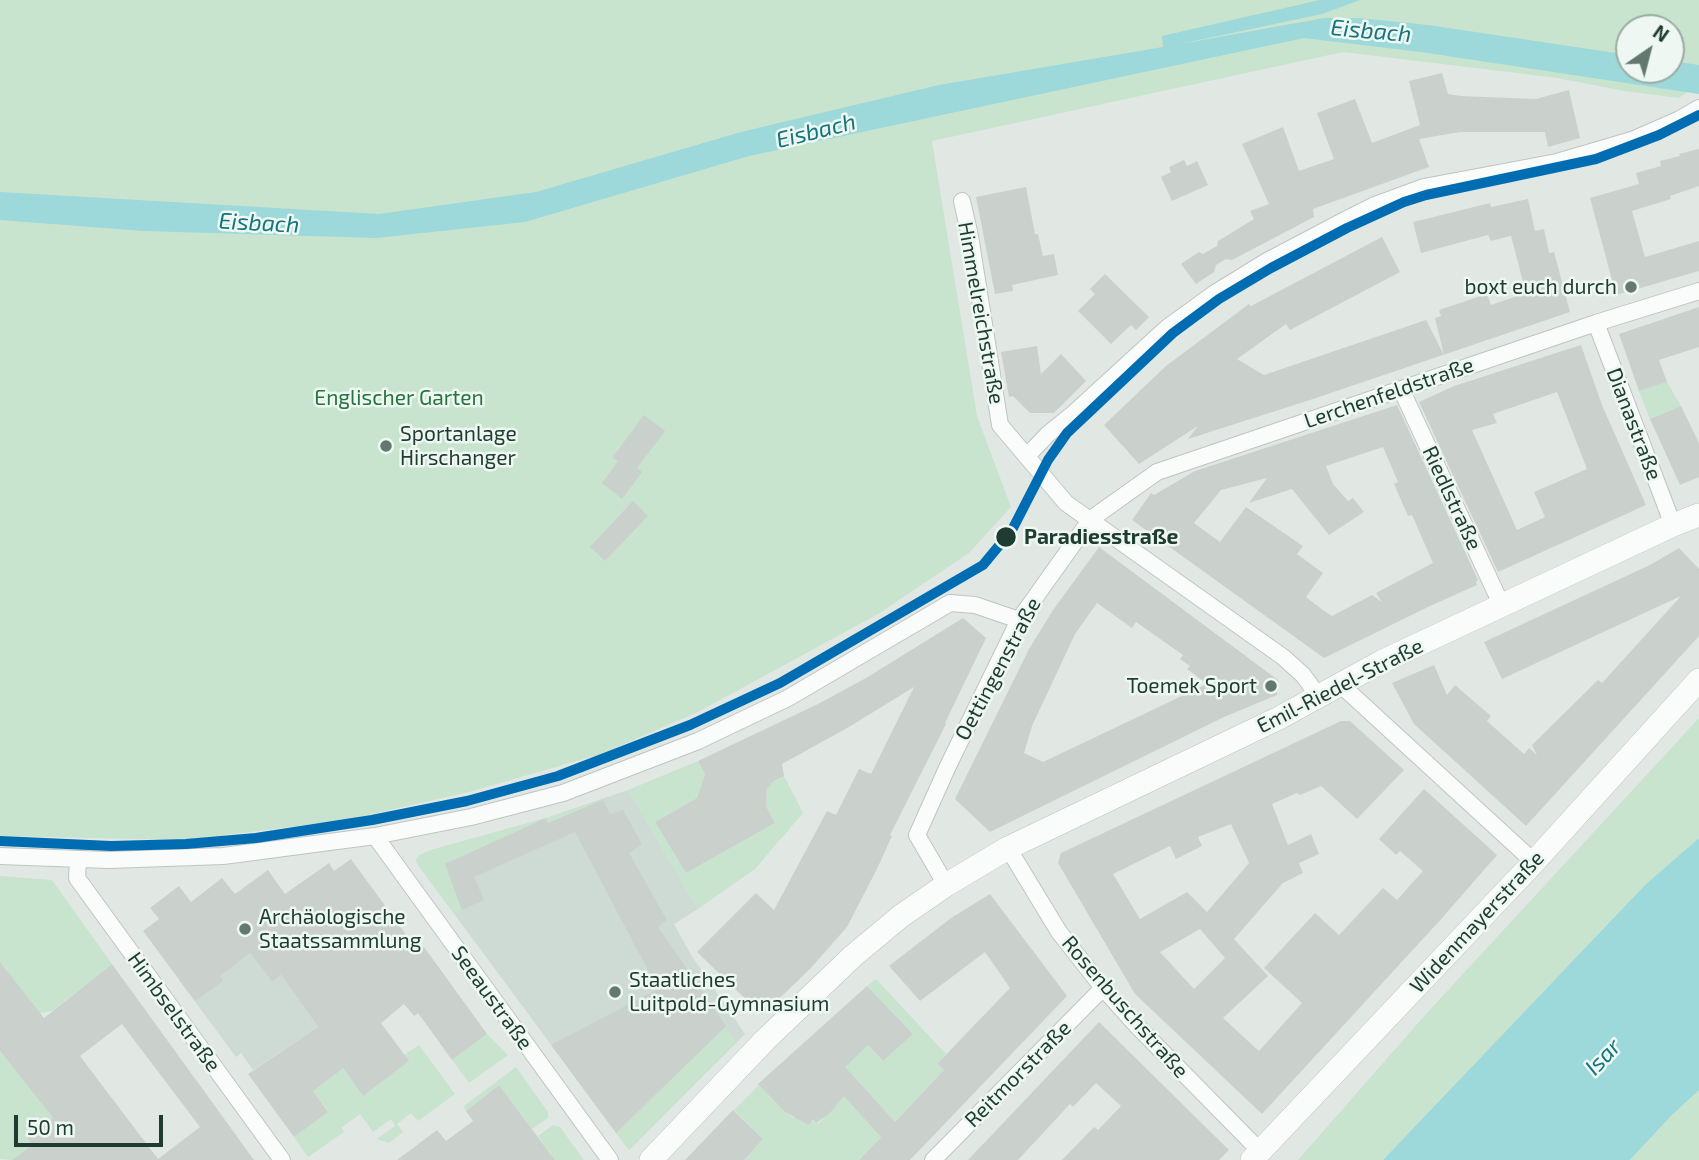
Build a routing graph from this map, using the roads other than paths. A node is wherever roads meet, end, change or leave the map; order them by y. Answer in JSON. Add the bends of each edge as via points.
{"nodes":[{"id":1,"x":1699,"y":108,"type":"edge"},
{"id":2,"x":962,"y":201,"type":"dead end"},
{"id":3,"x":1699,"y":290,"type":"edge"},
{"id":4,"x":1596,"y":323,"type":"junction"},
{"id":5,"x":1401,"y":389,"type":"junction"},
{"id":6,"x":1027,"y":456,"type":"junction"},
{"id":7,"x":1699,"y":515,"type":"edge"},
{"id":8,"x":1091,"y":519,"type":"junction"},
{"id":9,"x":1673,"y":525,"type":"junction"},
{"id":10,"x":1502,"y":606,"type":"junction"},
{"id":11,"x":1019,"y":620,"type":"junction"},
{"id":12,"x":1699,"y":680,"type":"edge"},
{"id":13,"x":1340,"y":684,"type":"junction"},
{"id":14,"x":1319,"y":697,"type":"junction"},
{"id":15,"x":375,"y":836,"type":"junction"},
{"id":16,"x":1008,"y":848,"type":"junction"},
{"id":17,"x":0,"y":856,"type":"edge"},
{"id":18,"x":78,"y":860,"type":"junction"},
{"id":19,"x":1534,"y":862,"type":"junction"},
{"id":20,"x":946,"y":885,"type":"junction"},
{"id":21,"x":1103,"y":988,"type":"junction"},
{"id":22,"x":1256,"y":1156,"type":"edge"},
{"id":23,"x":282,"y":1160,"type":"edge"},
{"id":24,"x":610,"y":1160,"type":"edge"},
{"id":25,"x":650,"y":1160,"type":"edge"},
{"id":26,"x":933,"y":1160,"type":"edge"}],
"edges":[{"from":1,"to":6,"type":"street","via":[[1632,139],[1557,162],[1424,187],[1343,221],[1215,293],[1168,327]]},
{"from":2,"to":6,"type":"street","name":"Himmelreichstraße","via":[[1000,425]]},
{"from":3,"to":4,"type":"street","name":"Lerchenfeldstraße"},
{"from":4,"to":5,"type":"street","name":"Lerchenfeldstraße"},
{"from":4,"to":9,"type":"street","name":"Dianastraße"},
{"from":5,"to":8,"type":"street","name":"Lerchenfeldstraße","via":[[1157,472]]},
{"from":5,"to":10,"type":"street","name":"Riedlstraße"},
{"from":6,"to":8,"type":"street","via":[[1066,503]]},
{"from":7,"to":9,"type":"main road"},
{"from":8,"to":11,"type":"street","name":"Oettingenstraße"},
{"from":8,"to":14,"type":"street","via":[[1294,666]]},
{"from":9,"to":10,"type":"main road","name":"Emil-Riedel-Straße"},
{"from":10,"to":13,"type":"main road","name":"Emil-Riedel-Straße"},
{"from":11,"to":15,"type":"street","via":[[975,605],[950,603],[788,698],[656,759],[517,806]]},
{"from":11,"to":20,"type":"street","name":"Oettingenstraße","via":[[917,835]]},
{"from":12,"to":19,"type":"main road","name":"Widenmayerstraße"},
{"from":13,"to":14,"type":"main road","name":"Emil-Riedel-Straße"},
{"from":13,"to":19,"type":"street"},
{"from":14,"to":16,"type":"main road","name":"Emil-Riedel-Straße"},
{"from":15,"to":18,"type":"street","via":[[223,856]]},
{"from":15,"to":24,"type":"street","name":"Seeaustraße"},
{"from":16,"to":20,"type":"main road"},
{"from":16,"to":21,"type":"street","name":"Rosenbuschstraße","via":[[1059,932]]},
{"from":17,"to":18,"type":"street"},
{"from":18,"to":23,"type":"street","name":"Himbselstraße","via":[[77,878]]},
{"from":19,"to":22,"type":"main road","name":"Widenmayerstraße"},
{"from":20,"to":25,"type":"main road","via":[[853,956]]},
{"from":21,"to":22,"type":"street","name":"Rosenbuschstraße"},
{"from":21,"to":26,"type":"street","name":"Reitmorstraße"}]}
